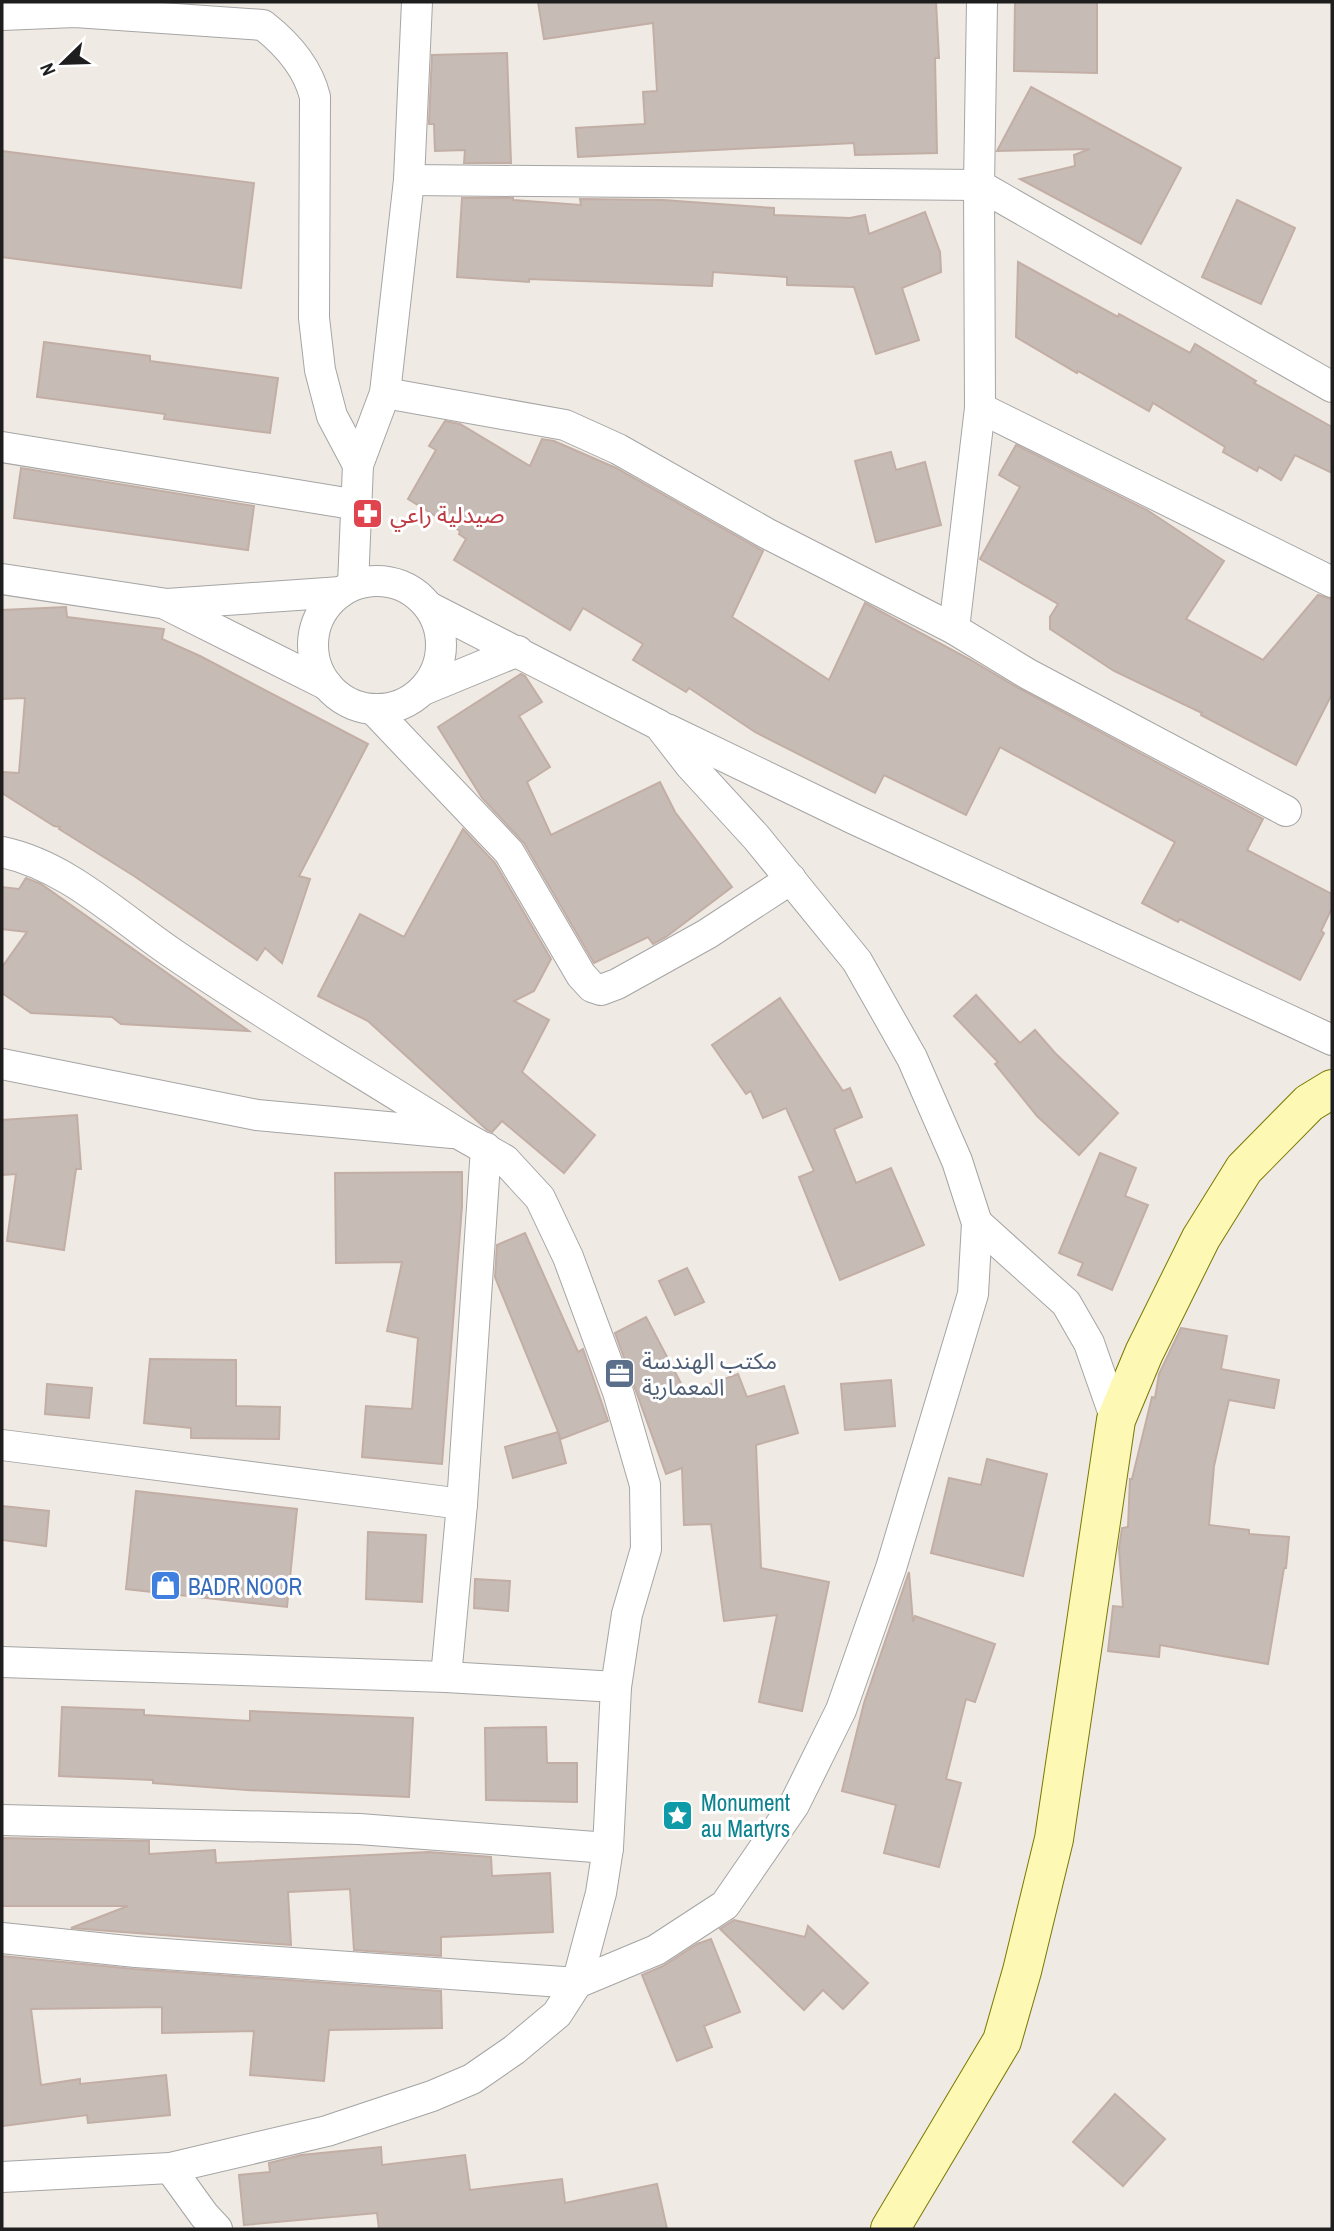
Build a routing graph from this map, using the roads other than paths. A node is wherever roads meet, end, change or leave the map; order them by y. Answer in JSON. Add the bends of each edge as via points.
{"nodes":[{"id":1,"x":417,"y":2,"type":"edge"},
{"id":2,"x":982,"y":2,"type":"edge"},
{"id":3,"x":2,"y":15,"type":"edge"},
{"id":4,"x":409,"y":180,"type":"junction"},
{"id":5,"x":979,"y":185,"type":"junction"},
{"id":6,"x":1332,"y":387,"type":"edge"},
{"id":7,"x":384,"y":393,"type":"junction"},
{"id":8,"x":980,"y":408,"type":"junction"},
{"id":9,"x":2,"y":447,"type":"edge"},
{"id":10,"x":358,"y":465,"type":"junction"},
{"id":11,"x":358,"y":505,"type":"junction"},
{"id":12,"x":2,"y":579,"type":"edge"},
{"id":13,"x":1332,"y":582,"type":"edge"},
{"id":14,"x":347,"y":589,"type":"junction"},
{"id":15,"x":167,"y":604,"type":"junction"},
{"id":16,"x":429,"y":607,"type":"junction"},
{"id":17,"x":954,"y":629,"type":"junction"},
{"id":18,"x":518,"y":651,"type":"junction"},
{"id":19,"x":327,"y":685,"type":"junction"},
{"id":20,"x":423,"y":690,"type":"junction"},
{"id":21,"x":373,"y":709,"type":"junction"},
{"id":22,"x":659,"y":724,"type":"junction"},
{"id":23,"x":1286,"y":811,"type":"dead end"},
{"id":24,"x":2,"y":852,"type":"edge"},
{"id":25,"x":790,"y":879,"type":"junction"},
{"id":26,"x":1332,"y":1040,"type":"edge"},
{"id":27,"x":2,"y":1064,"type":"edge"},
{"id":28,"x":1332,"y":1089,"type":"edge"},
{"id":29,"x":460,"y":1134,"type":"junction"},
{"id":30,"x":485,"y":1148,"type":"junction"},
{"id":31,"x":977,"y":1223,"type":"junction"},
{"id":32,"x":1116,"y":1420,"type":"junction"},
{"id":33,"x":2,"y":1445,"type":"edge"},
{"id":34,"x":462,"y":1504,"type":"junction"},
{"id":35,"x":2,"y":1662,"type":"edge"},
{"id":36,"x":446,"y":1677,"type":"junction"},
{"id":37,"x":616,"y":1687,"type":"junction"},
{"id":38,"x":2,"y":1820,"type":"edge"},
{"id":39,"x":608,"y":1848,"type":"junction"},
{"id":40,"x":2,"y":1938,"type":"edge"},
{"id":41,"x":577,"y":1983,"type":"junction"},
{"id":42,"x":170,"y":2168,"type":"junction"},
{"id":43,"x":2,"y":2177,"type":"edge"},
{"id":44,"x":217,"y":2229,"type":"edge"},
{"id":45,"x":890,"y":2229,"type":"edge"}],
"edges":[{"from":1,"to":4,"type":"street"},
{"from":2,"to":5,"type":"street"},
{"from":3,"to":10,"type":"street","via":[[75,12],[263,25],[280,38],[315,97],[314,318],[318,357],[332,416]]},
{"from":4,"to":5,"type":"street"},
{"from":4,"to":7,"type":"street"},
{"from":5,"to":6,"type":"street"},
{"from":5,"to":8,"type":"street"},
{"from":7,"to":10,"type":"street"},
{"from":7,"to":17,"type":"street","via":[[565,425]]},
{"from":8,"to":13,"type":"street"},
{"from":8,"to":17,"type":"street"},
{"from":9,"to":11,"type":"street"},
{"from":10,"to":11,"type":"street"},
{"from":11,"to":14,"type":"street"},
{"from":12,"to":15,"type":"street"},
{"from":14,"to":15,"type":"street"},
{"from":14,"to":16,"type":"street","via":[[369,581],[394,584]]},
{"from":14,"to":19,"type":"street","via":[[323,611],[314,636],[315,662]]},
{"from":15,"to":19,"type":"street"},
{"from":16,"to":18,"type":"street"},
{"from":16,"to":20,"type":"street","via":[[442,640],[434,676]]},
{"from":17,"to":23,"type":"street","via":[[1028,674]]},
{"from":18,"to":20,"type":"street"},
{"from":18,"to":22,"type":"street"},
{"from":19,"to":21,"type":"street","via":[[355,706]]},
{"from":20,"to":21,"type":"street","via":[[400,706]]},
{"from":21,"to":25,"type":"street","via":[[509,852],[592,987],[601,990],[629,978],[708,934]]},
{"from":22,"to":25,"type":"street"},
{"from":22,"to":26,"type":"street"},
{"from":24,"to":29,"type":"street","via":[[58,872],[175,956]]},
{"from":25,"to":31,"type":"street","via":[[857,961],[912,1058],[957,1161]]},
{"from":27,"to":29,"type":"street","via":[[257,1115]]},
{"from":28,"to":32,"type":"main road","via":[[1309,1103],[1244,1169],[1201,1238]]},
{"from":29,"to":30,"type":"street"},
{"from":30,"to":34,"type":"street"},
{"from":30,"to":37,"type":"street","via":[[505,1160],[540,1198],[569,1257],[618,1392],[645,1485],[646,1549],[627,1614]]},
{"from":31,"to":32,"type":"street","via":[[1066,1303],[1089,1343]]},
{"from":31,"to":41,"type":"street","via":[[973,1294],[891,1568],[841,1710],[794,1805],[725,1905],[656,1950]]},
{"from":32,"to":45,"type":"main road","via":[[1054,1839],[1022,1971],[1002,2041]]},
{"from":33,"to":34,"type":"street"},
{"from":34,"to":36,"type":"street"},
{"from":35,"to":36,"type":"street"},
{"from":36,"to":37,"type":"street"},
{"from":37,"to":39,"type":"street"},
{"from":38,"to":39,"type":"street","via":[[359,1829]]},
{"from":39,"to":41,"type":"street"},
{"from":40,"to":41,"type":"street","via":[[136,1952]]},
{"from":41,"to":42,"type":"street","via":[[557,2014],[472,2079],[327,2132]]},
{"from":42,"to":43,"type":"street"},
{"from":42,"to":44,"type":"street"}]}
